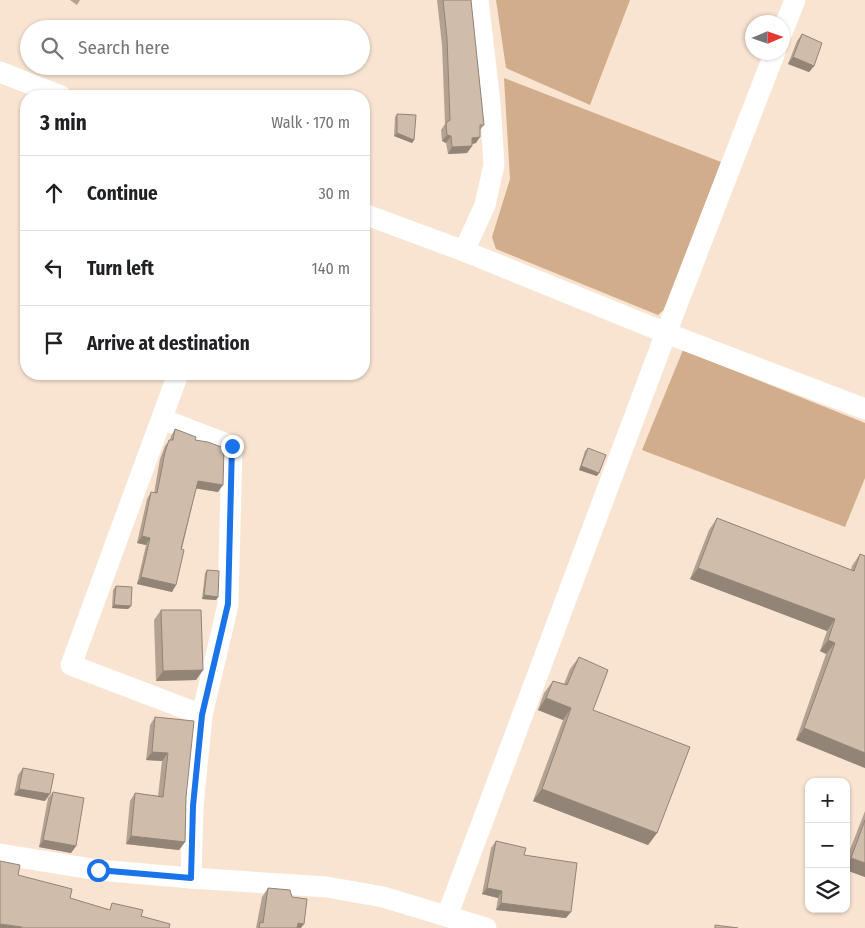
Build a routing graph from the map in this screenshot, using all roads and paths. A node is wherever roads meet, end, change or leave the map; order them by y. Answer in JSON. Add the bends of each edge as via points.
{"nodes":[{"id":1,"x":478,"y":0,"type":"edge"},
{"id":2,"x":790,"y":1,"type":"edge"},
{"id":3,"x":786,"y":15,"type":"edge"},
{"id":4,"x":772,"y":60,"type":"edge"},
{"id":5,"x":0,"y":72,"type":"edge"},
{"id":6,"x":46,"y":90,"type":"edge"},
{"id":7,"x":370,"y":216,"type":"edge"},
{"id":8,"x":464,"y":251,"type":"junction"},
{"id":9,"x":666,"y":333,"type":"junction"},
{"id":10,"x":176,"y":380,"type":"edge"},
{"id":11,"x":865,"y":409,"type":"edge"},
{"id":12,"x":162,"y":419,"type":"junction"},
{"id":13,"x":202,"y":715,"type":"junction"},
{"id":14,"x":0,"y":854,"type":"edge"},
{"id":15,"x":191,"y":878,"type":"junction"},
{"id":16,"x":447,"y":916,"type":"junction"},
{"id":17,"x":486,"y":928,"type":"edge"}],
"edges":[{"from":1,"to":8,"type":"street","via":[[494,165],[485,205]]},
{"from":2,"to":3,"type":"street"},
{"from":4,"to":9,"type":"street"},
{"from":5,"to":6,"type":"street"},
{"from":7,"to":8,"type":"street"},
{"from":8,"to":9,"type":"street"},
{"from":9,"to":11,"type":"street"},
{"from":9,"to":16,"type":"street"},
{"from":10,"to":12,"type":"street"},
{"from":12,"to":13,"type":"street","via":[[232,446],[228,604]]},
{"from":12,"to":13,"type":"street","via":[[71,665]]},
{"from":13,"to":15,"type":"street","via":[[193,806]]},
{"from":14,"to":15,"type":"street","via":[[98,870]]},
{"from":15,"to":16,"type":"street","via":[[327,887],[383,897]]},
{"from":16,"to":17,"type":"street"}]}
